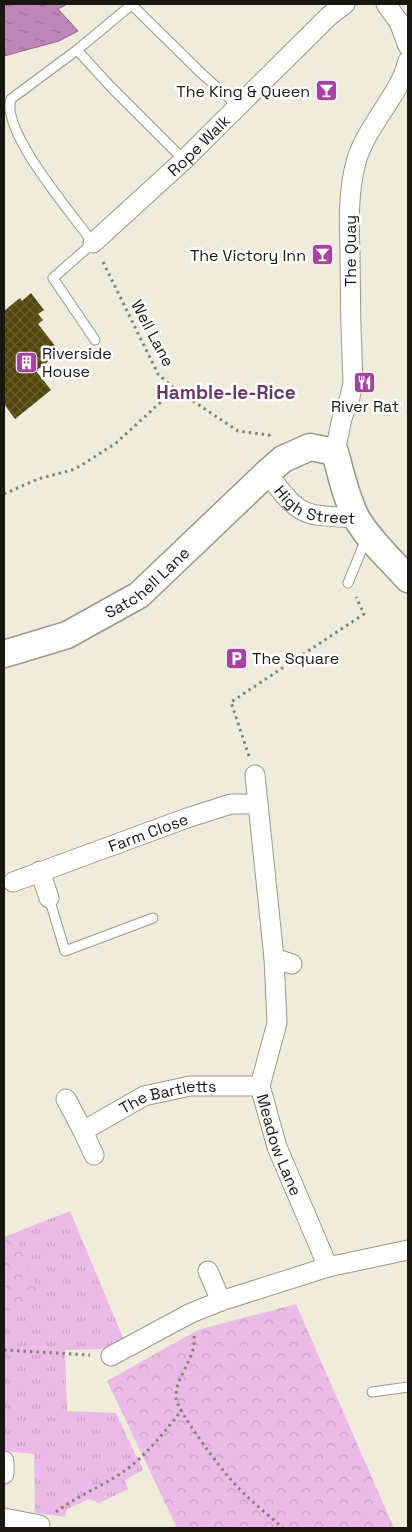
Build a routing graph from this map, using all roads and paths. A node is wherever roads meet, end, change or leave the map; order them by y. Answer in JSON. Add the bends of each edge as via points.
{"nodes":[{"id":1,"x":345,"y":4,"type":"edge"},
{"id":2,"x":386,"y":4,"type":"edge"},
{"id":3,"x":408,"y":46,"type":"edge"},
{"id":4,"x":77,"y":50,"type":"junction"},
{"id":5,"x":408,"y":61,"type":"edge"},
{"id":6,"x":239,"y":107,"type":"junction"},
{"id":7,"x":184,"y":160,"type":"junction"},
{"id":8,"x":94,"y":243,"type":"junction"},
{"id":9,"x":95,"y":340,"type":"dead end"},
{"id":10,"x":175,"y":389,"type":"junction"},
{"id":11,"x":335,"y":452,"type":"junction"},
{"id":12,"x":275,"y":466,"type":"junction"},
{"id":13,"x":4,"y":494,"type":"edge"},
{"id":14,"x":363,"y":526,"type":"junction"},
{"id":15,"x":408,"y":579,"type":"edge"},
{"id":16,"x":348,"y":583,"type":"joint"},
{"id":17,"x":4,"y":654,"type":"edge"},
{"id":18,"x":255,"y":775,"type":"joint"},
{"id":19,"x":258,"y":804,"type":"junction"},
{"id":20,"x":40,"y":871,"type":"junction"},
{"id":21,"x":13,"y":882,"type":"dead end"},
{"id":22,"x":49,"y":898,"type":"joint"},
{"id":23,"x":153,"y":918,"type":"dead end"},
{"id":24,"x":260,"y":1086,"type":"junction"},
{"id":25,"x":66,"y":1098,"type":"dead end"},
{"id":26,"x":83,"y":1131,"type":"junction"},
{"id":27,"x":94,"y":1155,"type":"dead end"},
{"id":28,"x":408,"y":1250,"type":"edge"},
{"id":29,"x":328,"y":1267,"type":"junction"},
{"id":30,"x":208,"y":1271,"type":"dead end"},
{"id":31,"x":221,"y":1301,"type":"junction"},
{"id":32,"x":191,"y":1313,"type":"junction"},
{"id":33,"x":4,"y":1350,"type":"edge"},
{"id":34,"x":111,"y":1356,"type":"joint"},
{"id":35,"x":408,"y":1387,"type":"edge"},
{"id":36,"x":372,"y":1392,"type":"dead end"},
{"id":37,"x":182,"y":1410,"type":"junction"},
{"id":38,"x":4,"y":1518,"type":"edge"},
{"id":39,"x":40,"y":1525,"type":"joint"},
{"id":40,"x":283,"y":1528,"type":"edge"}],
"edges":[{"from":1,"to":6,"type":"street","name":"Rope Walk","via":[[329,16]]},
{"from":2,"to":3,"type":"street","via":[[399,22]]},
{"from":4,"to":6,"type":"lane","via":[[126,8],[134,7]]},
{"from":4,"to":7,"type":"lane"},
{"from":4,"to":8,"type":"lane","via":[[11,99],[8,106],[25,150]]},
{"from":5,"to":11,"type":"street","name":"The Quay","via":[[364,142],[351,183],[353,383]]},
{"from":6,"to":7,"type":"street","name":"Rope Walk"},
{"from":7,"to":8,"type":"street","name":"Rope Walk"},
{"from":8,"to":9,"type":"lane","via":[[53,278]]},
{"from":8,"to":10,"type":"path","name":"Well Lane","via":[[158,374]]},
{"from":10,"to":12,"type":"path","name":"Well Lane","via":[[238,431],[269,435]]},
{"from":10,"to":13,"type":"path","via":[[116,443],[72,470],[38,479]]},
{"from":11,"to":12,"type":"street","via":[[310,447]]},
{"from":11,"to":14,"type":"street","via":[[344,485]]},
{"from":12,"to":14,"type":"street","name":"High Street","via":[[289,503],[308,515]]},
{"from":12,"to":17,"type":"street","name":"Satchell Lane","via":[[139,595],[67,635]]},
{"from":14,"to":15,"type":"street","name":"High Street"},
{"from":14,"to":16,"type":"lane"},
{"from":16,"to":18,"type":"path","via":[[364,614],[231,702]]},
{"from":18,"to":19,"type":"street","name":"Meadow Lane"},
{"from":19,"to":20,"type":"street","name":"Farm Close","via":[[231,804]]},
{"from":19,"to":24,"type":"street","name":"Meadow Lane","via":[[283,961],[277,1023]]},
{"from":20,"to":21,"type":"street","name":"Farm Close"},
{"from":20,"to":22,"type":"street"},
{"from":22,"to":23,"type":"lane","via":[[65,951]]},
{"from":24,"to":26,"type":"street","name":"The Bartletts","via":[[190,1086],[144,1096]]},
{"from":24,"to":29,"type":"street","name":"Meadow Lane","via":[[277,1147]]},
{"from":25,"to":26,"type":"street"},
{"from":26,"to":27,"type":"street"},
{"from":28,"to":29,"type":"street"},
{"from":29,"to":31,"type":"street"},
{"from":30,"to":31,"type":"street"},
{"from":31,"to":32,"type":"street"},
{"from":32,"to":34,"type":"street"},
{"from":32,"to":37,"type":"path","via":[[195,1342],[178,1382],[176,1399]]},
{"from":33,"to":34,"type":"path"},
{"from":35,"to":36,"type":"lane"},
{"from":37,"to":39,"type":"path","via":[[125,1471],[69,1502]]},
{"from":37,"to":40,"type":"path","via":[[232,1481]]},
{"from":38,"to":39,"type":"street"}]}
